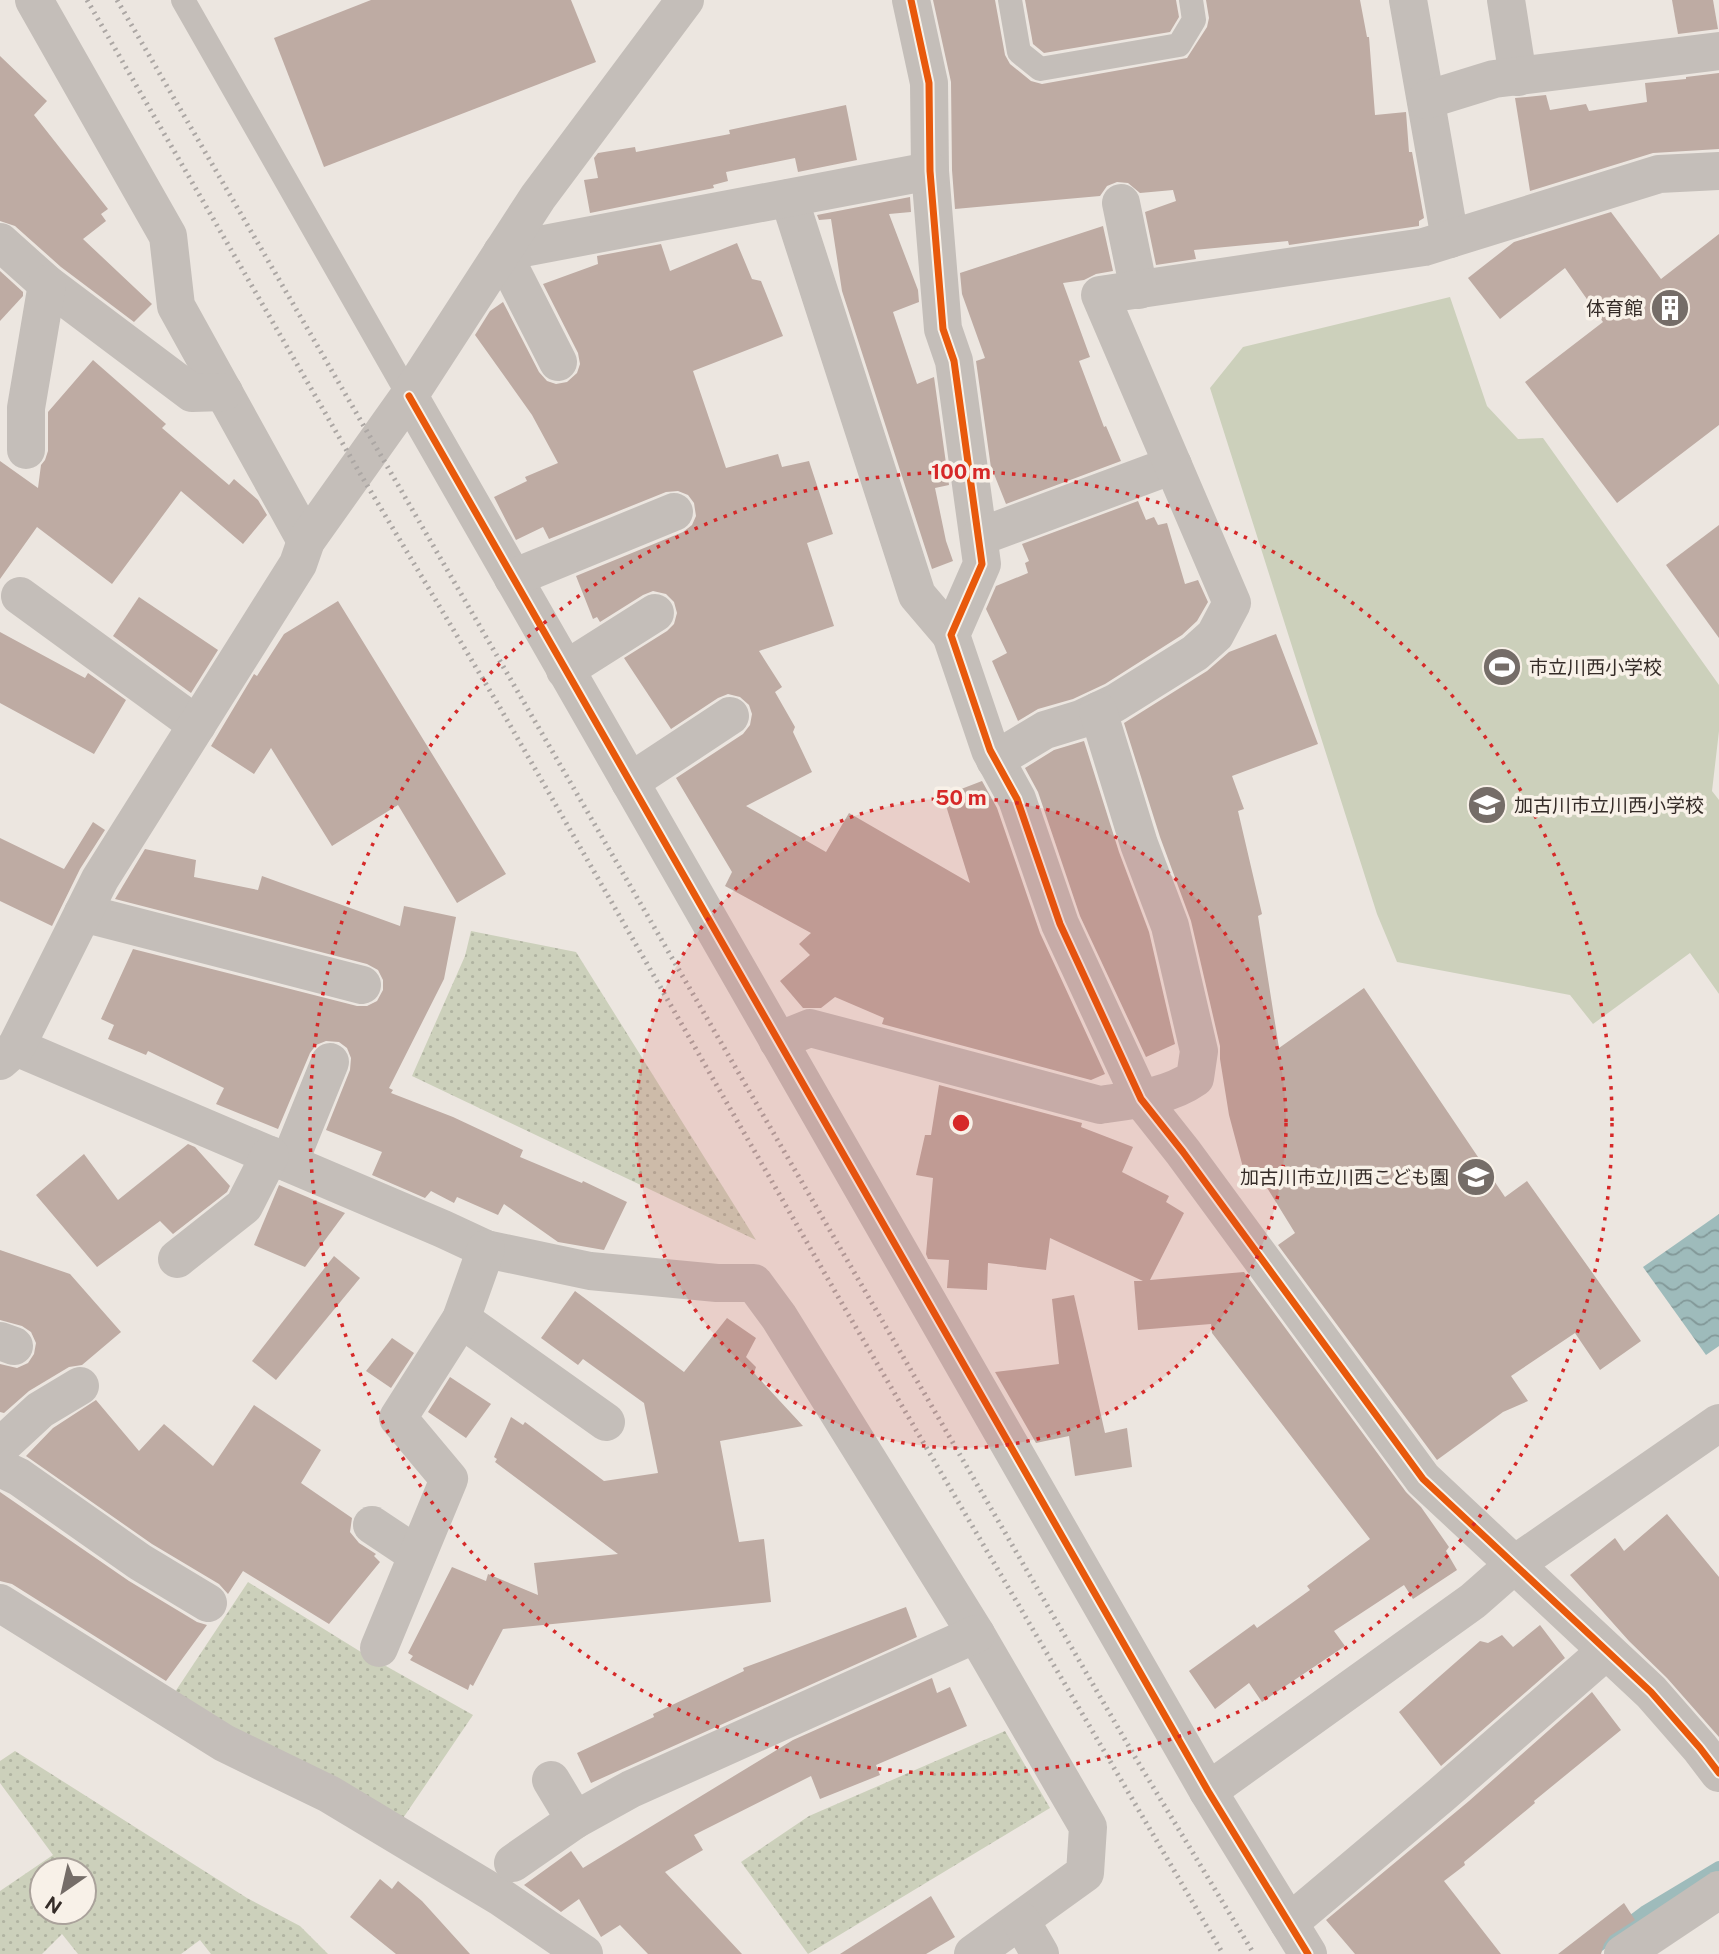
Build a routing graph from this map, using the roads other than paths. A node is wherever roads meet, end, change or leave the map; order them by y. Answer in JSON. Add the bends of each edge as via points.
{"nodes":[{"id":1,"x":34,"y":0,"type":"edge"},
{"id":2,"x":184,"y":0,"type":"edge"},
{"id":3,"x":685,"y":0,"type":"edge"},
{"id":4,"x":911,"y":0,"type":"edge"},
{"id":5,"x":1010,"y":0,"type":"edge"},
{"id":6,"x":1191,"y":0,"type":"edge"},
{"id":7,"x":1408,"y":0,"type":"edge"},
{"id":8,"x":1506,"y":0,"type":"edge"},
{"id":9,"x":1719,"y":51,"type":"edge"},
{"id":10,"x":1518,"y":76,"type":"junction"},
{"id":11,"x":1426,"y":100,"type":"junction"},
{"id":12,"x":930,"y":171,"type":"junction"},
{"id":13,"x":1719,"y":171,"type":"edge"},
{"id":14,"x":789,"y":198,"type":"junction"},
{"id":15,"x":1121,"y":203,"type":"dead end"},
{"id":16,"x":1450,"y":239,"type":"junction"},
{"id":17,"x":0,"y":242,"type":"edge"},
{"id":18,"x":502,"y":252,"type":"junction"},
{"id":19,"x":47,"y":284,"type":"junction"},
{"id":20,"x":1139,"y":290,"type":"junction"},
{"id":21,"x":558,"y":362,"type":"dead end"},
{"id":22,"x":223,"y":392,"type":"junction"},
{"id":23,"x":409,"y":396,"type":"junction"},
{"id":24,"x":26,"y":450,"type":"dead end"},
{"id":25,"x":1173,"y":465,"type":"junction"},
{"id":26,"x":674,"y":512,"type":"dead end"},
{"id":27,"x":979,"y":537,"type":"junction"},
{"id":28,"x":306,"y":541,"type":"junction"},
{"id":29,"x":513,"y":579,"type":"junction"},
{"id":30,"x":20,"y":596,"type":"dead end"},
{"id":31,"x":655,"y":613,"type":"dead end"},
{"id":32,"x":951,"y":635,"type":"junction"},
{"id":33,"x":565,"y":670,"type":"junction"},
{"id":34,"x":1098,"y":711,"type":"junction"},
{"id":35,"x":730,"y":716,"type":"dead end"},
{"id":36,"x":197,"y":725,"type":"junction"},
{"id":37,"x":995,"y":760,"type":"junction"},
{"id":38,"x":630,"y":782,"type":"junction"},
{"id":39,"x":83,"y":913,"type":"junction"},
{"id":40,"x":362,"y":985,"type":"dead end"},
{"id":41,"x":778,"y":1041,"type":"junction"},
{"id":42,"x":8,"y":1054,"type":"edge"},
{"id":43,"x":330,"y":1062,"type":"dead end"},
{"id":44,"x":1141,"y":1099,"type":"junction"},
{"id":45,"x":279,"y":1159,"type":"junction"},
{"id":46,"x":486,"y":1250,"type":"junction"},
{"id":47,"x":177,"y":1259,"type":"dead end"},
{"id":48,"x":460,"y":1319,"type":"junction"},
{"id":49,"x":80,"y":1387,"type":"dead end"},
{"id":50,"x":606,"y":1422,"type":"dead end"},
{"id":51,"x":1719,"y":1423,"type":"edge"},
{"id":52,"x":0,"y":1447,"type":"edge"},
{"id":53,"x":0,"y":1468,"type":"edge"},
{"id":54,"x":372,"y":1525,"type":"dead end"},
{"id":55,"x":417,"y":1555,"type":"junction"},
{"id":56,"x":1515,"y":1564,"type":"junction"},
{"id":57,"x":0,"y":1603,"type":"edge"},
{"id":58,"x":208,"y":1603,"type":"dead end"},
{"id":59,"x":976,"y":1634,"type":"junction"},
{"id":60,"x":379,"y":1648,"type":"dead end"},
{"id":61,"x":1605,"y":1652,"type":"junction"},
{"id":62,"x":1719,"y":1773,"type":"edge"},
{"id":63,"x":551,"y":1780,"type":"dead end"},
{"id":64,"x":1208,"y":1791,"type":"junction"},
{"id":65,"x":575,"y":1820,"type":"junction"},
{"id":66,"x":513,"y":1863,"type":"dead end"},
{"id":67,"x":1719,"y":1890,"type":"edge"},
{"id":68,"x":1021,"y":1921,"type":"junction"},
{"id":69,"x":1299,"y":1938,"type":"edge"},
{"id":70,"x":584,"y":1954,"type":"edge"},
{"id":71,"x":973,"y":1954,"type":"edge"},
{"id":72,"x":1040,"y":1954,"type":"edge"},
{"id":73,"x":1623,"y":1954,"type":"edge"}],
"edges":[{"from":1,"to":22,"type":"street","via":[[168,236],[176,306]]},
{"from":2,"to":23,"type":"lane"},
{"from":3,"to":18,"type":"street"},
{"from":4,"to":12,"type":"street","via":[[929,83]]},
{"from":5,"to":6,"type":"lane","via":[[1019,52],[1040,69],[1179,45],[1194,20]]},
{"from":7,"to":11,"type":"street"},
{"from":8,"to":10,"type":"street"},
{"from":9,"to":10,"type":"street"},
{"from":10,"to":11,"type":"street"},
{"from":11,"to":16,"type":"street"},
{"from":12,"to":14,"type":"street"},
{"from":12,"to":27,"type":"street","via":[[943,329],[954,361]]},
{"from":13,"to":16,"type":"street","via":[[1659,174]]},
{"from":14,"to":18,"type":"street"},
{"from":14,"to":32,"type":"street","via":[[917,595]]},
{"from":15,"to":20,"type":"street"},
{"from":16,"to":20,"type":"street","via":[[1424,247]]},
{"from":17,"to":19,"type":"street"},
{"from":18,"to":21,"type":"street"},
{"from":18,"to":23,"type":"street"},
{"from":19,"to":22,"type":"street","via":[[192,393]]},
{"from":19,"to":24,"type":"street","via":[[26,408]]},
{"from":20,"to":25,"type":"street","via":[[1100,295]]},
{"from":22,"to":28,"type":"street"},
{"from":23,"to":28,"type":"street"},
{"from":23,"to":29,"type":"street"},
{"from":25,"to":27,"type":"street"},
{"from":25,"to":34,"type":"street","via":[[1232,603],[1215,635],[1195,653]]},
{"from":26,"to":29,"type":"street"},
{"from":27,"to":32,"type":"street","via":[[982,564]]},
{"from":28,"to":36,"type":"street","via":[[298,564]]},
{"from":29,"to":33,"type":"street"},
{"from":30,"to":36,"type":"street"},
{"from":31,"to":33,"type":"street"},
{"from":32,"to":37,"type":"street"},
{"from":33,"to":38,"type":"street"},
{"from":34,"to":37,"type":"street","via":[[1045,730]]},
{"from":34,"to":44,"type":"street","via":[[1139,845],[1170,926],[1199,1051],[1195,1078],[1181,1088]]},
{"from":35,"to":38,"type":"street"},
{"from":36,"to":39,"type":"street"},
{"from":37,"to":44,"type":"street","via":[[1017,799],[1060,924]]},
{"from":38,"to":41,"type":"street"},
{"from":39,"to":40,"type":"street"},
{"from":39,"to":42,"type":"street"},
{"from":41,"to":44,"type":"street","via":[[810,1028],[1100,1105]]},
{"from":41,"to":64,"type":"street"},
{"from":42,"to":45,"type":"street"},
{"from":43,"to":45,"type":"street"},
{"from":44,"to":56,"type":"street","via":[[1423,1479]]},
{"from":45,"to":46,"type":"street"},
{"from":45,"to":47,"type":"street","via":[[244,1206]]},
{"from":46,"to":48,"type":"street"},
{"from":46,"to":59,"type":"street","via":[[590,1271],[754,1283]]},
{"from":48,"to":50,"type":"street"},
{"from":48,"to":55,"type":"street","via":[[398,1418],[449,1479]]},
{"from":49,"to":52,"type":"street","via":[[40,1410]]},
{"from":51,"to":56,"type":"street"},
{"from":53,"to":58,"type":"street"},
{"from":54,"to":55,"type":"street"},
{"from":55,"to":60,"type":"street"},
{"from":56,"to":61,"type":"street"},
{"from":56,"to":64,"type":"street","via":[[1473,1601]]},
{"from":57,"to":70,"type":"street","via":[[224,1743],[329,1794],[502,1898]]},
{"from":59,"to":65,"type":"street","via":[[631,1789]]},
{"from":59,"to":68,"type":"street","via":[[1088,1826],[1085,1873]]},
{"from":61,"to":62,"type":"street","via":[[1651,1692]]},
{"from":61,"to":69,"type":"street","via":[[1441,1795]]},
{"from":63,"to":65,"type":"street"},
{"from":64,"to":69,"type":"street"},
{"from":65,"to":66,"type":"street"},
{"from":67,"to":73,"type":"street"},
{"from":68,"to":71,"type":"street"},
{"from":68,"to":72,"type":"street"}]}
